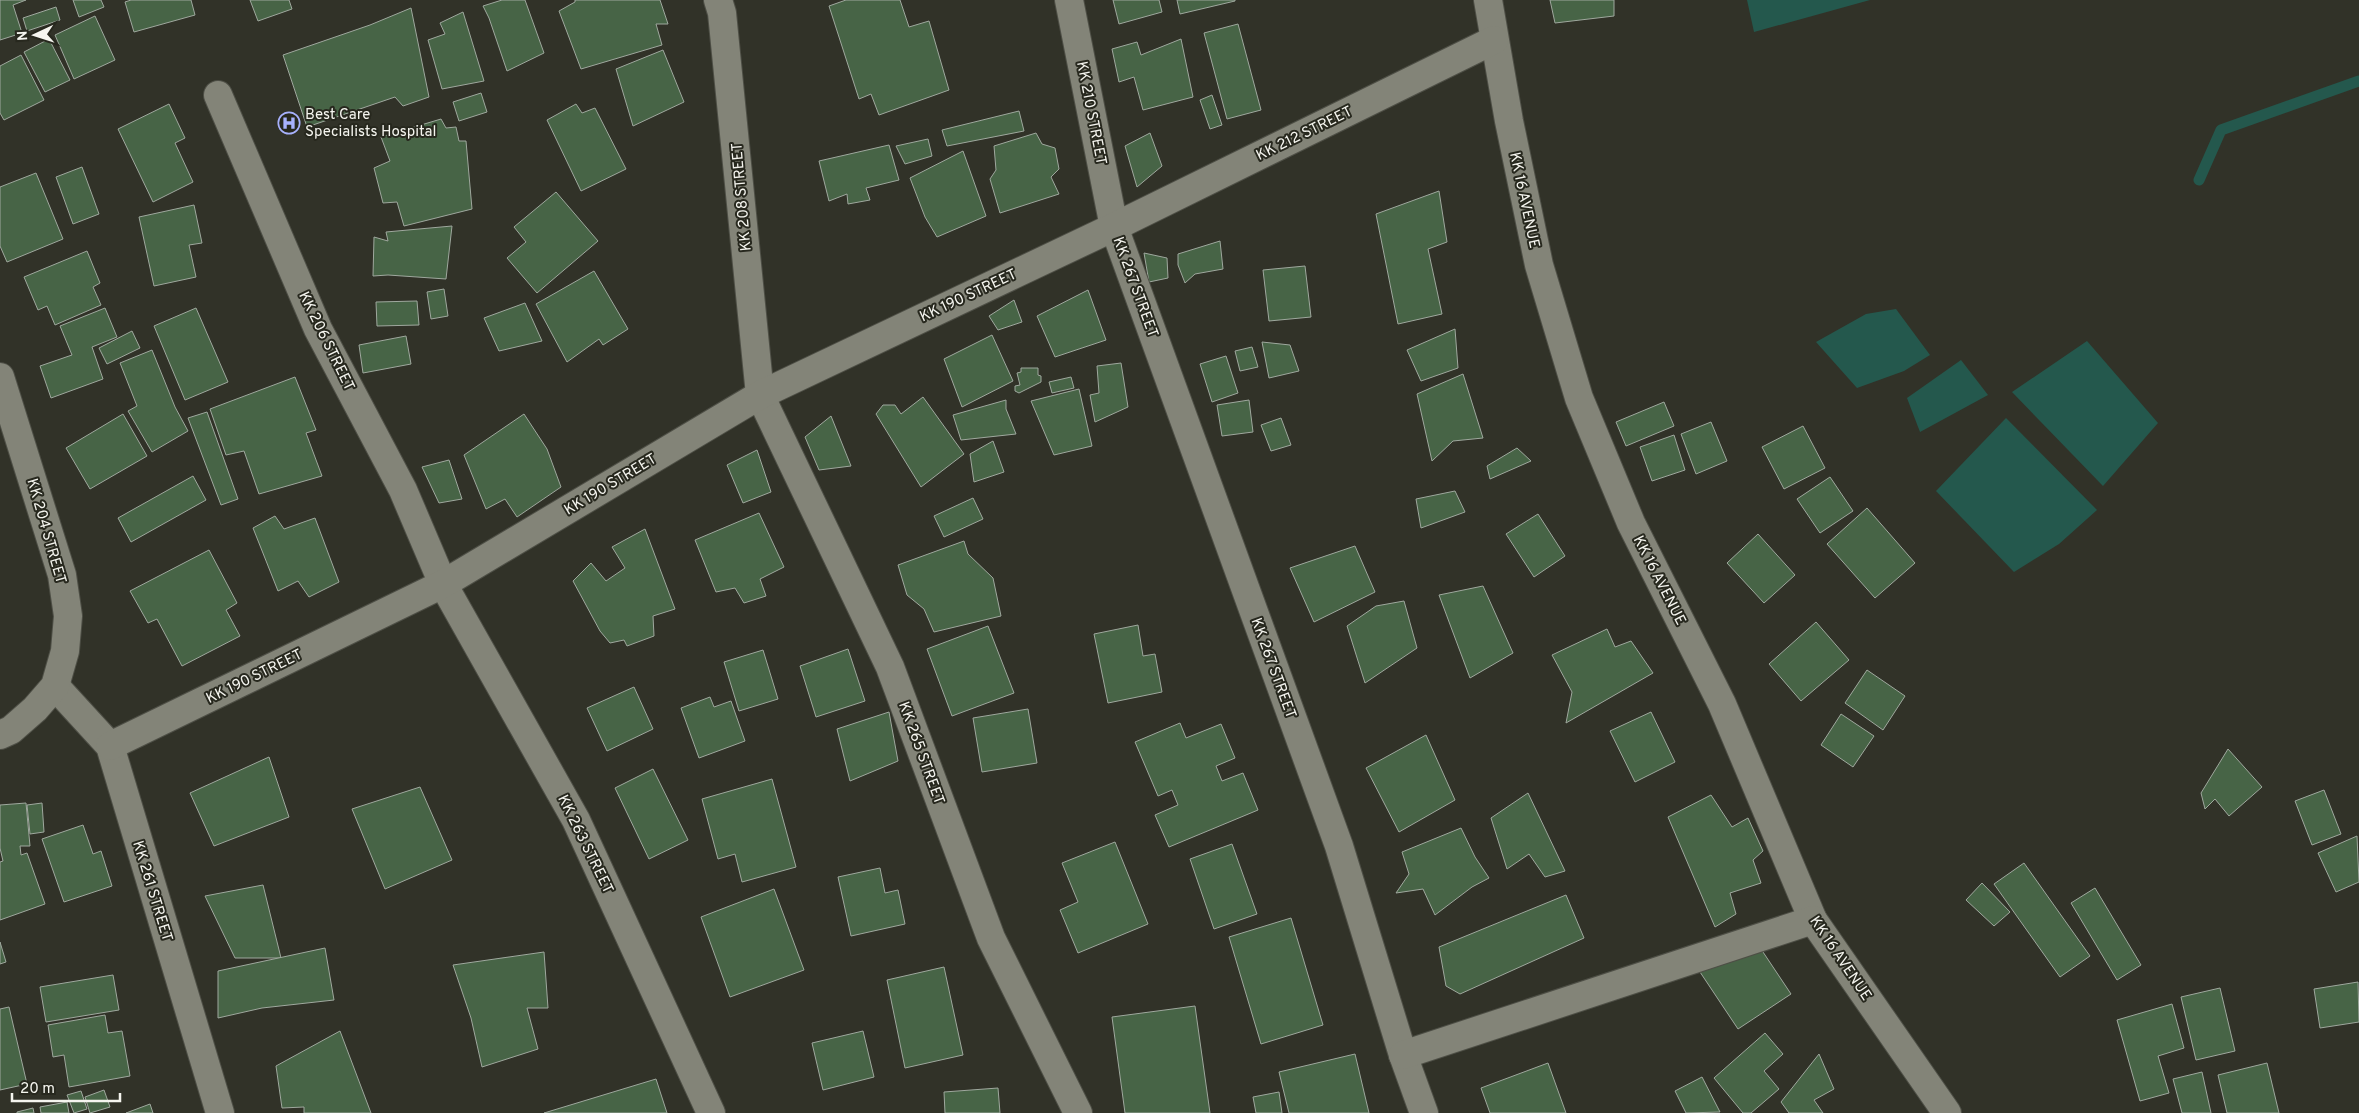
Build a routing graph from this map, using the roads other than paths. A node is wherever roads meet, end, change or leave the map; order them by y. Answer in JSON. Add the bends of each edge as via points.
{"nodes":[{"id":1,"x":718,"y":0,"type":"edge"},
{"id":2,"x":1070,"y":0,"type":"edge"},
{"id":3,"x":1488,"y":0,"type":"edge"},
{"id":4,"x":1494,"y":40,"type":"junction"},
{"id":5,"x":218,"y":95,"type":"dead end"},
{"id":6,"x":1114,"y":227,"type":"junction"},
{"id":7,"x":0,"y":377,"type":"edge"},
{"id":8,"x":760,"y":395,"type":"junction"},
{"id":9,"x":442,"y":584,"type":"junction"},
{"id":10,"x":55,"y":686,"type":"junction"},
{"id":11,"x":0,"y":735,"type":"edge"},
{"id":12,"x":110,"y":746,"type":"junction"},
{"id":13,"x":1813,"y":920,"type":"junction"},
{"id":14,"x":1403,"y":1055,"type":"junction"},
{"id":15,"x":220,"y":1113,"type":"edge"},
{"id":16,"x":711,"y":1113,"type":"edge"},
{"id":17,"x":1078,"y":1113,"type":"edge"},
{"id":18,"x":1424,"y":1113,"type":"edge"},
{"id":19,"x":1947,"y":1113,"type":"edge"}],
"edges":[{"from":1,"to":8,"type":"street","name":"KK 208 STREET","via":[[737,149]]},
{"from":2,"to":6,"type":"street","name":"KK 210 STREET"},
{"from":3,"to":4,"type":"street","name":"KK 16 AVENUE"},
{"from":4,"to":6,"type":"street","name":"KK 212 STREET"},
{"from":4,"to":13,"type":"street","name":"KK 16 AVENUE","via":[[1539,265],[1579,398],[1631,523],[1722,704]]},
{"from":5,"to":9,"type":"street","name":"KK 206 STREET","via":[[318,329],[403,490]]},
{"from":6,"to":8,"type":"street","name":"KK 190 STREET"},
{"from":6,"to":14,"type":"street","name":"KK 267 STREET","via":[[1339,846]]},
{"from":7,"to":10,"type":"street","name":"KK 204 STREET","via":[[62,575],[68,616],[65,651]]},
{"from":8,"to":9,"type":"street","name":"KK 190 STREET"},
{"from":8,"to":17,"type":"street","name":"KK 265 STREET","via":[[890,667],[991,938]]},
{"from":9,"to":12,"type":"street","name":"KK 190 STREET"},
{"from":9,"to":16,"type":"street","name":"KK 263 STREET","via":[[576,820]]},
{"from":10,"to":11,"type":"street","name":"KK 204 STREET","via":[[35,709],[11,730]]},
{"from":10,"to":12,"type":"street","name":"KK 261 STREET"},
{"from":12,"to":15,"type":"street","name":"KK 261 STREET"},
{"from":13,"to":14,"type":"street"},
{"from":13,"to":19,"type":"street","name":"KK 16 AVENUE"},
{"from":14,"to":18,"type":"street","name":"KK 267 STREET"}]}
